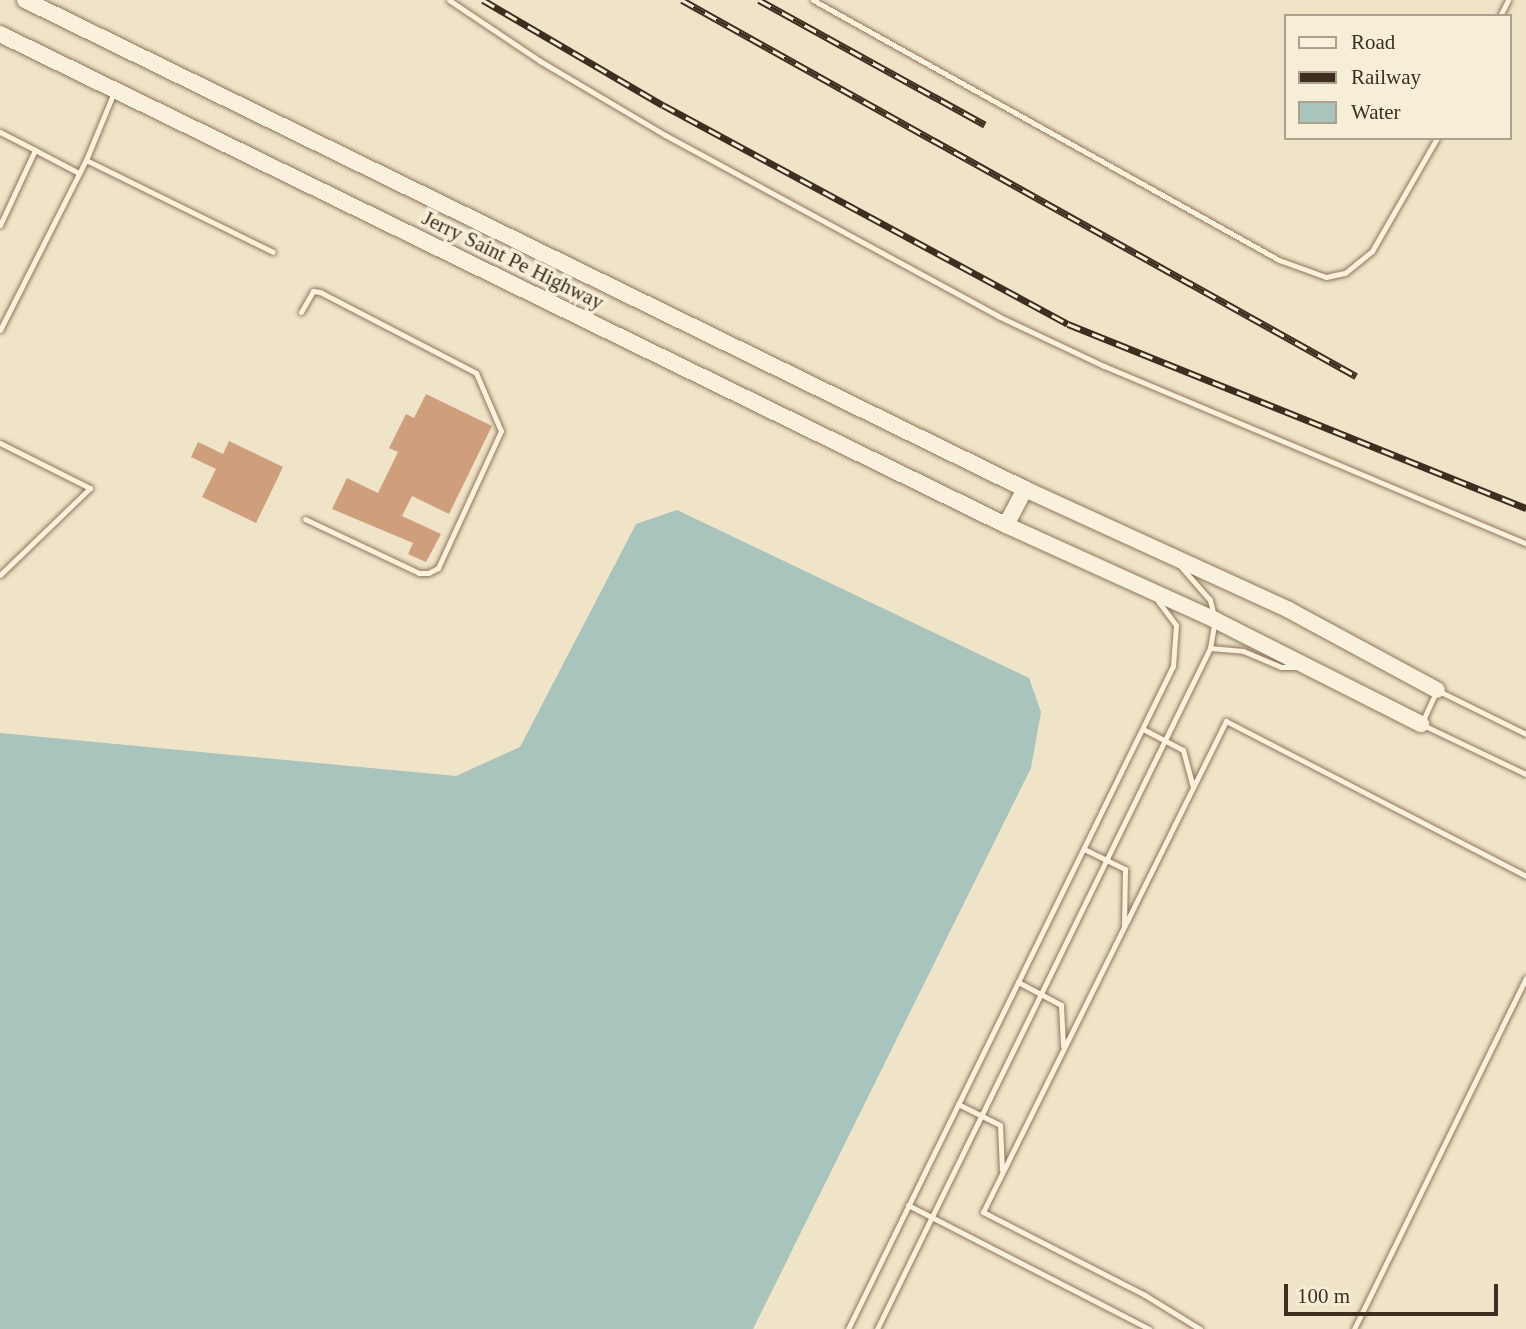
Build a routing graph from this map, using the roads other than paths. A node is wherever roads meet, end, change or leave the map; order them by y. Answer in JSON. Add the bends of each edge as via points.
{"nodes":[{"id":1,"x":25,"y":0,"type":"edge"},
{"id":2,"x":449,"y":0,"type":"edge"},
{"id":3,"x":813,"y":0,"type":"edge"},
{"id":4,"x":0,"y":34,"type":"edge"},
{"id":5,"x":115,"y":89,"type":"junction"},
{"id":6,"x":0,"y":132,"type":"edge"},
{"id":7,"x":1436,"y":140,"type":"edge"},
{"id":8,"x":35,"y":150,"type":"junction"},
{"id":9,"x":86,"y":160,"type":"junction"},
{"id":10,"x":79,"y":173,"type":"junction"},
{"id":11,"x":0,"y":225,"type":"edge"},
{"id":12,"x":273,"y":253,"type":"dead end"},
{"id":13,"x":301,"y":312,"type":"dead end"},
{"id":14,"x":0,"y":330,"type":"edge"},
{"id":15,"x":0,"y":443,"type":"edge"},
{"id":16,"x":1025,"y":489,"type":"junction"},
{"id":17,"x":305,"y":519,"type":"dead end"},
{"id":18,"x":1006,"y":525,"type":"junction"},
{"id":19,"x":1526,"y":543,"type":"edge"},
{"id":20,"x":1164,"y":553,"type":"junction"},
{"id":21,"x":0,"y":575,"type":"edge"},
{"id":22,"x":1149,"y":591,"type":"junction"},
{"id":23,"x":1215,"y":620,"type":"junction"},
{"id":24,"x":1210,"y":649,"type":"junction"},
{"id":25,"x":1303,"y":667,"type":"junction"},
{"id":26,"x":1437,"y":690,"type":"junction"},
{"id":27,"x":1421,"y":724,"type":"junction"},
{"id":28,"x":1143,"y":729,"type":"junction"},
{"id":29,"x":1526,"y":734,"type":"edge"},
{"id":30,"x":1165,"y":741,"type":"junction"},
{"id":31,"x":1526,"y":774,"type":"edge"},
{"id":32,"x":1193,"y":787,"type":"junction"},
{"id":33,"x":1084,"y":849,"type":"junction"},
{"id":34,"x":1107,"y":860,"type":"junction"},
{"id":35,"x":1526,"y":876,"type":"edge"},
{"id":36,"x":1124,"y":928,"type":"junction"},
{"id":37,"x":1526,"y":978,"type":"edge"},
{"id":38,"x":1018,"y":982,"type":"junction"},
{"id":39,"x":1041,"y":994,"type":"junction"},
{"id":40,"x":1063,"y":1050,"type":"junction"},
{"id":41,"x":958,"y":1104,"type":"junction"},
{"id":42,"x":981,"y":1115,"type":"junction"},
{"id":43,"x":1002,"y":1174,"type":"junction"},
{"id":44,"x":908,"y":1205,"type":"junction"},
{"id":45,"x":932,"y":1217,"type":"junction"},
{"id":46,"x":848,"y":1329,"type":"edge"},
{"id":47,"x":877,"y":1329,"type":"edge"},
{"id":48,"x":1149,"y":1329,"type":"edge"},
{"id":49,"x":1200,"y":1329,"type":"edge"},
{"id":50,"x":1354,"y":1329,"type":"edge"}],
"edges":[{"from":1,"to":16,"type":"main road","name":"Jerry Saint Pe Highway"},
{"from":2,"to":19,"type":"lane","via":[[665,135],[998,316],[1116,371]]},
{"from":3,"to":7,"type":"lane","via":[[1279,260],[1325,277],[1346,273],[1372,251]]},
{"from":4,"to":5,"type":"main road","name":"Jerry Saint Pe Highway"},
{"from":5,"to":9,"type":"lane"},
{"from":5,"to":18,"type":"main road","name":"Jerry Saint Pe Highway"},
{"from":6,"to":8,"type":"lane"},
{"from":8,"to":10,"type":"lane"},
{"from":8,"to":11,"type":"lane"},
{"from":9,"to":10,"type":"lane"},
{"from":9,"to":12,"type":"lane"},
{"from":10,"to":14,"type":"lane"},
{"from":13,"to":17,"type":"lane","via":[[313,291],[320,292],[476,373],[501,431],[438,568],[428,573],[419,573]]},
{"from":15,"to":21,"type":"lane","via":[[90,488]]},
{"from":16,"to":18,"type":"main road"},
{"from":16,"to":20,"type":"main road","name":"Jerry Saint Pe Highway"},
{"from":18,"to":22,"type":"main road","name":"Jerry Saint Pe Highway"},
{"from":20,"to":23,"type":"lane","via":[[1205,589]]},
{"from":20,"to":26,"type":"main road","name":"Jerry Saint Pe Highway","via":[[1331,631]]},
{"from":22,"to":23,"type":"main road","name":"Jerry Saint Pe Highway"},
{"from":22,"to":28,"type":"lane","via":[[1176,625],[1178,647]]},
{"from":23,"to":24,"type":"lane"},
{"from":23,"to":25,"type":"main road","name":"Jerry Saint Pe Highway"},
{"from":24,"to":25,"type":"lane","via":[[1243,652],[1280,667]]},
{"from":24,"to":30,"type":"lane"},
{"from":25,"to":27,"type":"main road","name":"Jerry Saint Pe Highway"},
{"from":26,"to":27,"type":"lane"},
{"from":26,"to":29,"type":"lane"},
{"from":27,"to":31,"type":"lane"},
{"from":28,"to":30,"type":"lane"},
{"from":28,"to":33,"type":"lane"},
{"from":30,"to":32,"type":"lane","via":[[1183,750]]},
{"from":30,"to":34,"type":"lane"},
{"from":32,"to":35,"type":"lane","via":[[1226,721]]},
{"from":32,"to":36,"type":"lane"},
{"from":33,"to":34,"type":"lane"},
{"from":33,"to":38,"type":"lane"},
{"from":34,"to":36,"type":"lane","via":[[1125,869]]},
{"from":34,"to":39,"type":"lane"},
{"from":36,"to":40,"type":"lane"},
{"from":37,"to":50,"type":"lane"},
{"from":38,"to":39,"type":"lane"},
{"from":38,"to":41,"type":"lane"},
{"from":39,"to":40,"type":"lane","via":[[1061,1004]]},
{"from":39,"to":42,"type":"lane"},
{"from":40,"to":43,"type":"lane"},
{"from":41,"to":42,"type":"lane"},
{"from":41,"to":44,"type":"lane"},
{"from":42,"to":43,"type":"lane","via":[[1000,1125]]},
{"from":42,"to":45,"type":"lane"},
{"from":43,"to":49,"type":"lane","via":[[983,1212],[1145,1295]]},
{"from":44,"to":45,"type":"lane"},
{"from":44,"to":46,"type":"lane"},
{"from":45,"to":47,"type":"lane"},
{"from":45,"to":48,"type":"lane"}]}
